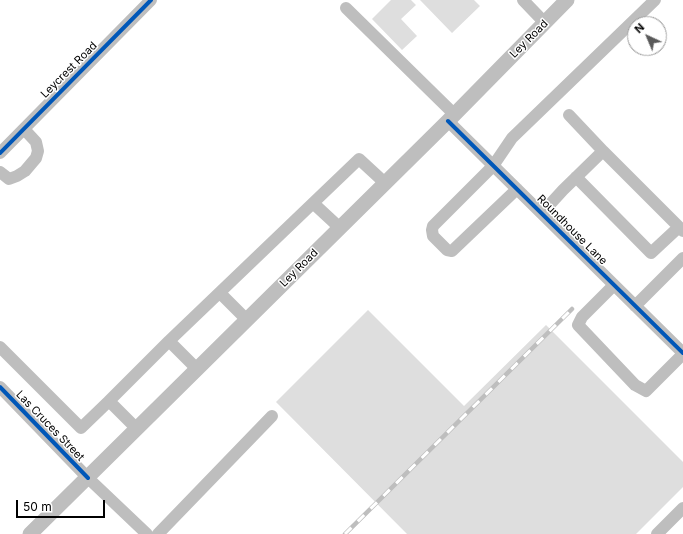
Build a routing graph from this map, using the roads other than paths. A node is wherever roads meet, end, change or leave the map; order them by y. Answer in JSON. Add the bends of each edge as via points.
{"nodes":[{"id":1,"x":151,"y":0,"type":"edge"},
{"id":2,"x":523,"y":0,"type":"edge"},
{"id":3,"x":567,"y":0,"type":"edge"},
{"id":4,"x":655,"y":0,"type":"edge"},
{"id":5,"x":346,"y":8,"type":"dead end"},
{"id":6,"x":545,"y":23,"type":"junction"},
{"id":7,"x":569,"y":115,"type":"dead end"},
{"id":8,"x":451,"y":117,"type":"junction"},
{"id":9,"x":24,"y":129,"type":"junction"},
{"id":10,"x":603,"y":151,"type":"junction"},
{"id":11,"x":0,"y":153,"type":"edge"},
{"id":12,"x":493,"y":166,"type":"junction"},
{"id":13,"x":0,"y":172,"type":"edge"},
{"id":14,"x":576,"y":177,"type":"junction"},
{"id":15,"x":385,"y":183,"type":"junction"},
{"id":16,"x":517,"y":189,"type":"junction"},
{"id":17,"x":313,"y":203,"type":"junction"},
{"id":18,"x":542,"y":213,"type":"junction"},
{"id":19,"x":340,"y":228,"type":"junction"},
{"id":20,"x":681,"y":229,"type":"edge"},
{"id":21,"x":683,"y":258,"type":"edge"},
{"id":22,"x":614,"y":285,"type":"junction"},
{"id":23,"x":220,"y":293,"type":"junction"},
{"id":24,"x":635,"y":306,"type":"junction"},
{"id":25,"x":247,"y":320,"type":"junction"},
{"id":26,"x":169,"y":341,"type":"junction"},
{"id":27,"x":0,"y":347,"type":"edge"},
{"id":28,"x":683,"y":354,"type":"edge"},
{"id":29,"x":197,"y":369,"type":"junction"},
{"id":30,"x":0,"y":387,"type":"edge"},
{"id":31,"x":109,"y":401,"type":"junction"},
{"id":32,"x":272,"y":416,"type":"dead end"},
{"id":33,"x":137,"y":429,"type":"junction"},
{"id":34,"x":88,"y":478,"type":"junction"},
{"id":35,"x":683,"y":508,"type":"edge"},
{"id":36,"x":30,"y":534,"type":"edge"},
{"id":37,"x":147,"y":534,"type":"edge"},
{"id":38,"x":158,"y":534,"type":"edge"},
{"id":39,"x":657,"y":534,"type":"edge"}],
"edges":[{"from":1,"to":9,"type":"street","name":"Leycrest Road"},
{"from":2,"to":6,"type":"street"},
{"from":3,"to":6,"type":"main road","name":"Ley Road"},
{"from":4,"to":12,"type":"street","via":[[512,138]]},
{"from":5,"to":8,"type":"street","name":"Roundhouse Lane"},
{"from":6,"to":8,"type":"main road","name":"Ley Road"},
{"from":7,"to":10,"type":"street"},
{"from":8,"to":12,"type":"street","name":"Roundhouse Lane"},
{"from":8,"to":15,"type":"main road","name":"Ley Road"},
{"from":9,"to":11,"type":"street","name":"Leycrest Road"},
{"from":9,"to":13,"type":"street","via":[[36,142],[36,158],[17,176],[9,179]]},
{"from":10,"to":14,"type":"street"},
{"from":10,"to":20,"type":"street"},
{"from":12,"to":16,"type":"street","name":"Roundhouse Lane"},
{"from":12,"to":16,"type":"street","via":[[433,226],[433,236],[447,250],[452,251],[457,247]]},
{"from":14,"to":18,"type":"street"},
{"from":14,"to":20,"type":"street","via":[[651,254]]},
{"from":15,"to":17,"type":"street","via":[[359,159]]},
{"from":15,"to":19,"type":"main road","name":"Ley Road"},
{"from":16,"to":18,"type":"street","name":"Roundhouse Lane"},
{"from":17,"to":19,"type":"street"},
{"from":17,"to":23,"type":"street"},
{"from":18,"to":22,"type":"street","name":"Roundhouse Lane"},
{"from":19,"to":25,"type":"main road","name":"Ley Road"},
{"from":21,"to":24,"type":"street"},
{"from":22,"to":24,"type":"street","name":"Roundhouse Lane"},
{"from":22,"to":28,"type":"street","via":[[578,325],[636,385],[646,390]]},
{"from":23,"to":25,"type":"street"},
{"from":23,"to":26,"type":"street"},
{"from":24,"to":28,"type":"street","name":"Roundhouse Lane"},
{"from":25,"to":29,"type":"main road","name":"Ley Road"},
{"from":26,"to":29,"type":"street"},
{"from":26,"to":31,"type":"street"},
{"from":27,"to":31,"type":"street","via":[[80,428]]},
{"from":29,"to":33,"type":"main road","name":"Ley Road"},
{"from":30,"to":34,"type":"street","name":"Las Cruces Street"},
{"from":31,"to":33,"type":"street"},
{"from":32,"to":38,"type":"street"},
{"from":33,"to":34,"type":"main road","name":"Ley Road"},
{"from":34,"to":36,"type":"main road","name":"Ley Road"},
{"from":34,"to":37,"type":"street","name":"Las Cruces Street"},
{"from":35,"to":39,"type":"street"}]}
